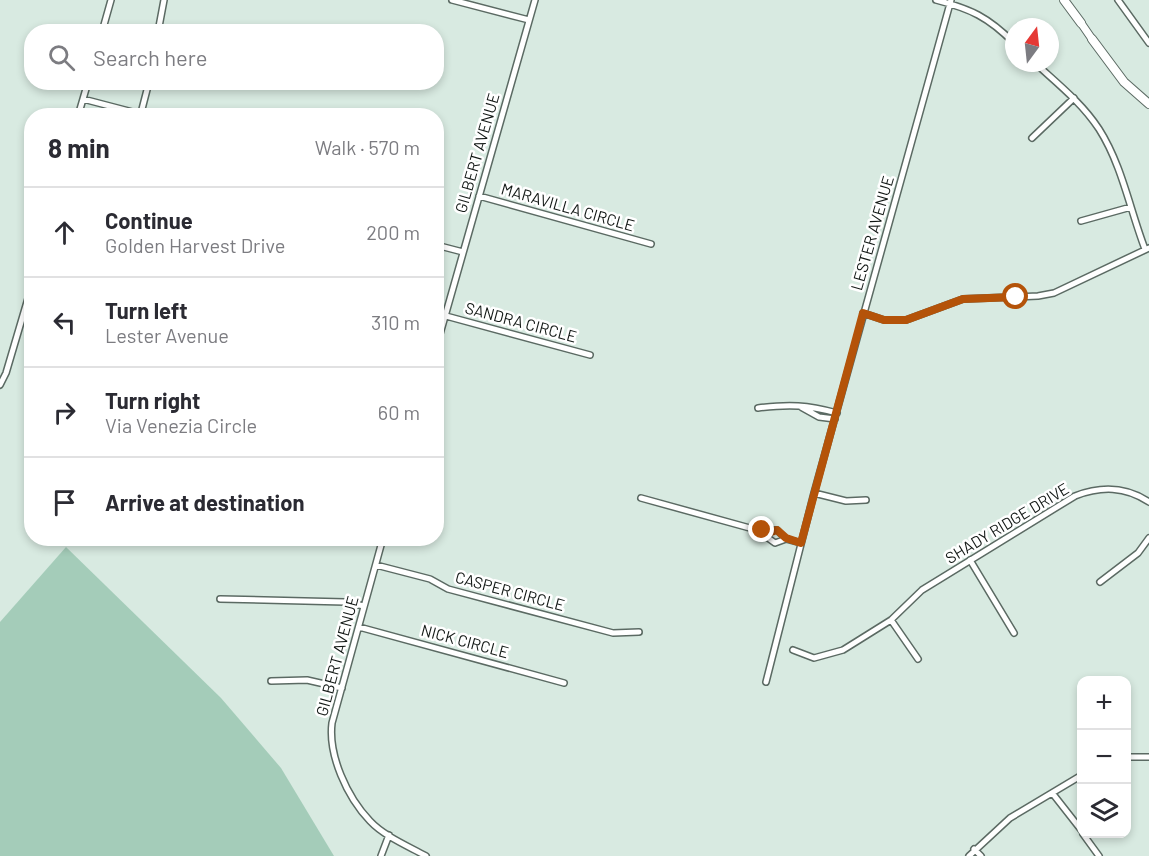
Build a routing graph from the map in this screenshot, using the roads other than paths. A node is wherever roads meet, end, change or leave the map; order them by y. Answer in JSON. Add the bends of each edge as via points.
{"nodes":[{"id":1,"x":111,"y":0,"type":"edge"},
{"id":2,"x":164,"y":0,"type":"edge"},
{"id":3,"x":452,"y":0,"type":"edge"},
{"id":4,"x":535,"y":0,"type":"edge"},
{"id":5,"x":936,"y":0,"type":"edge"},
{"id":6,"x":1064,"y":0,"type":"edge"},
{"id":7,"x":1118,"y":0,"type":"edge"},
{"id":8,"x":950,"y":2,"type":"edge"},
{"id":9,"x":529,"y":20,"type":"junction"},
{"id":10,"x":1081,"y":23,"type":"joint"},
{"id":11,"x":104,"y":24,"type":"edge"},
{"id":12,"x":160,"y":24,"type":"edge"},
{"id":13,"x":1005,"y":34,"type":"edge"},
{"id":14,"x":1092,"y":39,"type":"joint"},
{"id":15,"x":1149,"y":43,"type":"edge"},
{"id":16,"x":1045,"y":72,"type":"edge"},
{"id":17,"x":86,"y":90,"type":"edge"},
{"id":18,"x":147,"y":90,"type":"edge"},
{"id":19,"x":1074,"y":98,"type":"junction"},
{"id":20,"x":83,"y":99,"type":"junction"},
{"id":21,"x":1149,"y":104,"type":"edge"},
{"id":22,"x":80,"y":108,"type":"edge"},
{"id":23,"x":120,"y":108,"type":"edge"},
{"id":24,"x":142,"y":108,"type":"edge"},
{"id":25,"x":1032,"y":138,"type":"dead end"},
{"id":26,"x":479,"y":196,"type":"junction"},
{"id":27,"x":1131,"y":207,"type":"junction"},
{"id":28,"x":1081,"y":221,"type":"dead end"},
{"id":29,"x":651,"y":244,"type":"dead end"},
{"id":30,"x":444,"y":246,"type":"edge"},
{"id":31,"x":1147,"y":249,"type":"edge"},
{"id":32,"x":463,"y":252,"type":"junction"},
{"id":33,"x":24,"y":312,"type":"edge"},
{"id":34,"x":863,"y":313,"type":"junction"},
{"id":35,"x":446,"y":316,"type":"junction"},
{"id":36,"x":444,"y":322,"type":"edge"},
{"id":37,"x":590,"y":355,"type":"dead end"},
{"id":38,"x":0,"y":385,"type":"edge"},
{"id":39,"x":800,"y":406,"type":"junction"},
{"id":40,"x":758,"y":408,"type":"dead end"},
{"id":41,"x":836,"y":416,"type":"junction"},
{"id":42,"x":814,"y":493,"type":"junction"},
{"id":43,"x":641,"y":498,"type":"dead end"},
{"id":44,"x":866,"y":500,"type":"dead end"},
{"id":45,"x":1149,"y":502,"type":"edge"},
{"id":46,"x":757,"y":530,"type":"junction"},
{"id":47,"x":786,"y":538,"type":"junction"},
{"id":48,"x":1149,"y":538,"type":"edge"},
{"id":49,"x":801,"y":543,"type":"junction"},
{"id":50,"x":381,"y":546,"type":"edge"},
{"id":51,"x":970,"y":561,"type":"junction"},
{"id":52,"x":376,"y":565,"type":"junction"},
{"id":53,"x":1100,"y":582,"type":"dead end"},
{"id":54,"x":219,"y":598,"type":"dead end"},
{"id":55,"x":364,"y":606,"type":"junction"},
{"id":56,"x":891,"y":620,"type":"junction"},
{"id":57,"x":359,"y":627,"type":"junction"},
{"id":58,"x":639,"y":632,"type":"dead end"},
{"id":59,"x":1014,"y":633,"type":"dead end"},
{"id":60,"x":793,"y":650,"type":"dead end"},
{"id":61,"x":918,"y":659,"type":"dead end"},
{"id":62,"x":271,"y":681,"type":"dead end"},
{"id":63,"x":766,"y":682,"type":"dead end"},
{"id":64,"x":564,"y":683,"type":"dead end"},
{"id":65,"x":342,"y":688,"type":"junction"},
{"id":66,"x":1131,"y":757,"type":"edge"},
{"id":67,"x":1149,"y":758,"type":"edge"},
{"id":68,"x":1077,"y":778,"type":"edge"},
{"id":69,"x":1053,"y":794,"type":"junction"},
{"id":70,"x":1077,"y":825,"type":"edge"},
{"id":71,"x":389,"y":835,"type":"junction"},
{"id":72,"x":1086,"y":838,"type":"edge"},
{"id":73,"x":974,"y":849,"type":"junction"},
{"id":74,"x":381,"y":856,"type":"edge"},
{"id":75,"x":426,"y":856,"type":"edge"},
{"id":76,"x":969,"y":856,"type":"edge"},
{"id":77,"x":981,"y":856,"type":"edge"},
{"id":78,"x":1099,"y":856,"type":"edge"}],
"edges":[{"from":1,"to":11,"type":"street"},
{"from":2,"to":12,"type":"street"},
{"from":3,"to":9,"type":"street"},
{"from":4,"to":9,"type":"street","name":"GILBERT AVENUE"},
{"from":5,"to":8,"type":"street"},
{"from":6,"to":10,"type":"main road"},
{"from":7,"to":15,"type":"street"},
{"from":8,"to":13,"type":"street","via":[[978,13]]},
{"from":8,"to":34,"type":"street","name":"LESTER AVENUE"},
{"from":9,"to":26,"type":"street","name":"GILBERT AVENUE"},
{"from":10,"to":14,"type":"street"},
{"from":14,"to":21,"type":"main road","via":[[1124,82]]},
{"from":16,"to":19,"type":"street"},
{"from":17,"to":20,"type":"street"},
{"from":18,"to":24,"type":"street"},
{"from":19,"to":25,"type":"street"},
{"from":19,"to":27,"type":"street","via":[[1099,129]]},
{"from":20,"to":22,"type":"street"},
{"from":20,"to":23,"type":"street"},
{"from":26,"to":29,"type":"street","name":"MARAVILLA CIRCLE"},
{"from":26,"to":32,"type":"street","name":"GILBERT AVENUE"},
{"from":27,"to":28,"type":"street"},
{"from":27,"to":31,"type":"street"},
{"from":30,"to":32,"type":"street"},
{"from":31,"to":34,"type":"street","via":[[1054,293],[963,299],[906,320],[884,320]]},
{"from":32,"to":35,"type":"street","name":"GILBERT AVENUE"},
{"from":33,"to":38,"type":"street"},
{"from":34,"to":41,"type":"street","name":"LESTER AVENUE"},
{"from":35,"to":36,"type":"street","name":"GILBERT AVENUE"},
{"from":35,"to":37,"type":"street","name":"SANDRA CIRCLE"},
{"from":39,"to":40,"type":"street"},
{"from":39,"to":41,"type":"street","via":[[820,407]]},
{"from":39,"to":41,"type":"street","via":[[819,417]]},
{"from":41,"to":42,"type":"street","name":"LESTER AVENUE"},
{"from":42,"to":44,"type":"street","via":[[846,501]]},
{"from":42,"to":49,"type":"street","name":"LESTER AVENUE"},
{"from":43,"to":46,"type":"street"},
{"from":45,"to":51,"type":"street","name":"SHADY RIDGE DRIVE","via":[[1124,490],[1089,491]]},
{"from":46,"to":47,"type":"street","via":[[777,530]]},
{"from":46,"to":47,"type":"street","via":[[775,543]]},
{"from":47,"to":49,"type":"street"},
{"from":48,"to":53,"type":"street","via":[[1138,553]]},
{"from":49,"to":63,"type":"street","name":"LESTER AVENUE"},
{"from":50,"to":52,"type":"street","name":"GILBERT AVENUE"},
{"from":51,"to":56,"type":"street","name":"SHADY RIDGE DRIVE","via":[[922,590]]},
{"from":51,"to":59,"type":"street"},
{"from":52,"to":55,"type":"street","name":"GILBERT AVENUE"},
{"from":52,"to":58,"type":"street","name":"CASPER CIRCLE","via":[[430,579],[448,589],[613,633]]},
{"from":54,"to":55,"type":"street"},
{"from":55,"to":57,"type":"street","name":"GILBERT AVENUE"},
{"from":56,"to":60,"type":"street","name":"SHADY RIDGE DRIVE","via":[[830,656],[814,658]]},
{"from":56,"to":61,"type":"street"},
{"from":57,"to":64,"type":"street","name":"NICK CIRCLE"},
{"from":57,"to":65,"type":"street","name":"GILBERT AVENUE"},
{"from":62,"to":65,"type":"street","via":[[307,680]]},
{"from":65,"to":71,"type":"street","name":"GILBERT AVENUE","via":[[332,723],[332,751],[362,812]]},
{"from":66,"to":67,"type":"street"},
{"from":68,"to":69,"type":"street"},
{"from":69,"to":70,"type":"street"},
{"from":69,"to":73,"type":"street","via":[[1010,818]]},
{"from":71,"to":74,"type":"street"},
{"from":71,"to":75,"type":"street","name":"GILBERT AVENUE"},
{"from":72,"to":78,"type":"street"},
{"from":73,"to":76,"type":"street"},
{"from":73,"to":77,"type":"street"}]}
